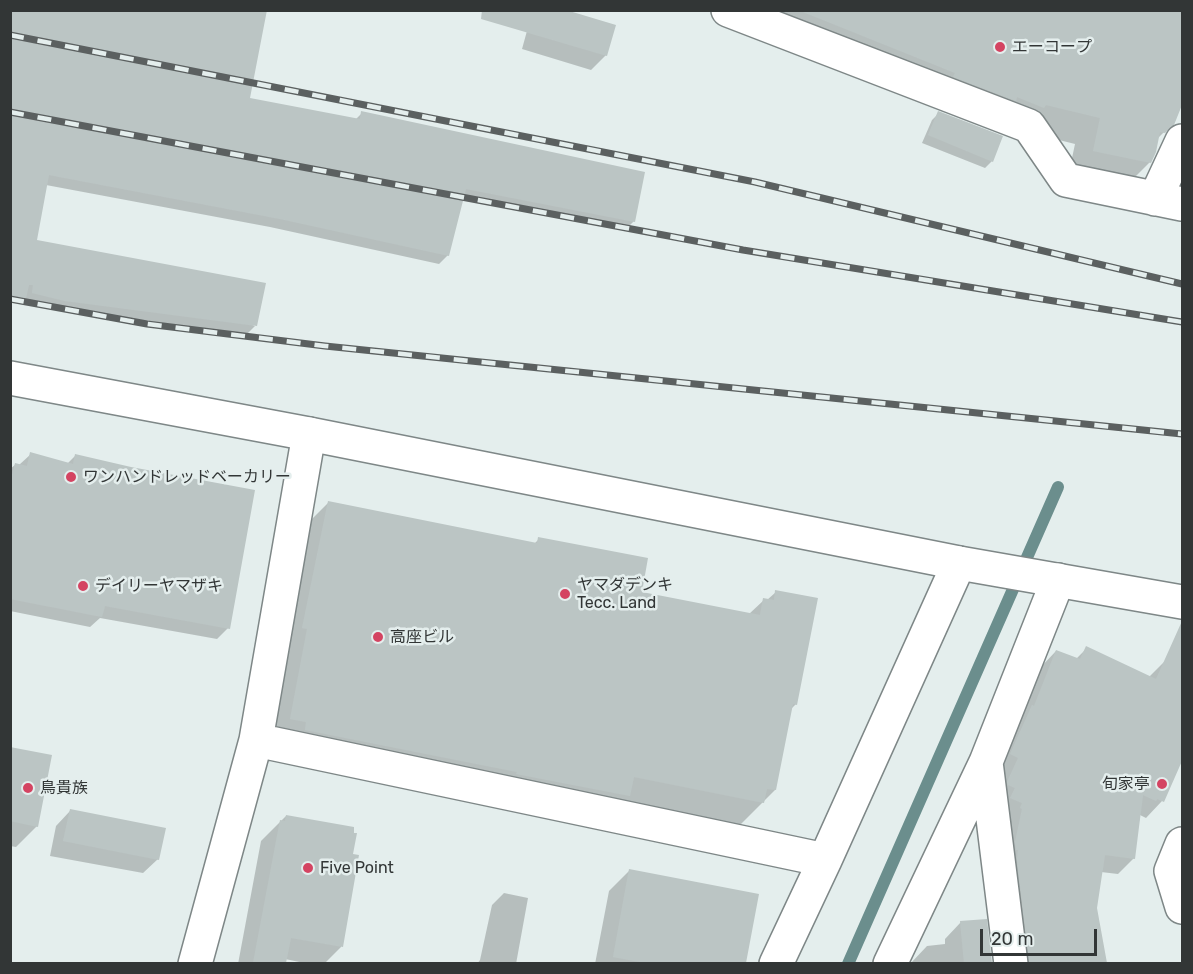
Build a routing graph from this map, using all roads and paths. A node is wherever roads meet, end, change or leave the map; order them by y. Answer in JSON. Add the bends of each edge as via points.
{"nodes":[{"id":1,"x":728,"y":10,"type":"edge"},
{"id":2,"x":1182,"y":141,"type":"edge"},
{"id":3,"x":1169,"y":202,"type":"edge"},
{"id":4,"x":10,"y":378,"type":"edge"},
{"id":5,"x":309,"y":434,"type":"junction"},
{"id":6,"x":959,"y":563,"type":"junction"},
{"id":7,"x":1051,"y":578,"type":"junction"},
{"id":8,"x":1182,"y":602,"type":"edge"},
{"id":9,"x":256,"y":740,"type":"junction"},
{"id":10,"x":986,"y":762,"type":"junction"},
{"id":11,"x":1182,"y":844,"type":"edge"},
{"id":12,"x":825,"y":860,"type":"junction"},
{"id":13,"x":1182,"y":907,"type":"edge"},
{"id":14,"x":195,"y":963,"type":"edge"},
{"id":15,"x":776,"y":963,"type":"edge"},
{"id":16,"x":890,"y":963,"type":"edge"},
{"id":17,"x":1011,"y":963,"type":"edge"}],
"edges":[{"from":1,"to":3,"type":"street","via":[[1029,126],[1066,180]]},
{"from":2,"to":3,"type":"street"},
{"from":4,"to":5,"type":"street"},
{"from":5,"to":6,"type":"street"},
{"from":5,"to":9,"type":"street"},
{"from":6,"to":7,"type":"street"},
{"from":6,"to":12,"type":"street"},
{"from":7,"to":8,"type":"street"},
{"from":7,"to":10,"type":"street"},
{"from":9,"to":12,"type":"street"},
{"from":9,"to":14,"type":"street"},
{"from":10,"to":16,"type":"street"},
{"from":10,"to":17,"type":"street"},
{"from":11,"to":13,"type":"street","via":[[1171,871]]},
{"from":12,"to":15,"type":"street"}]}
